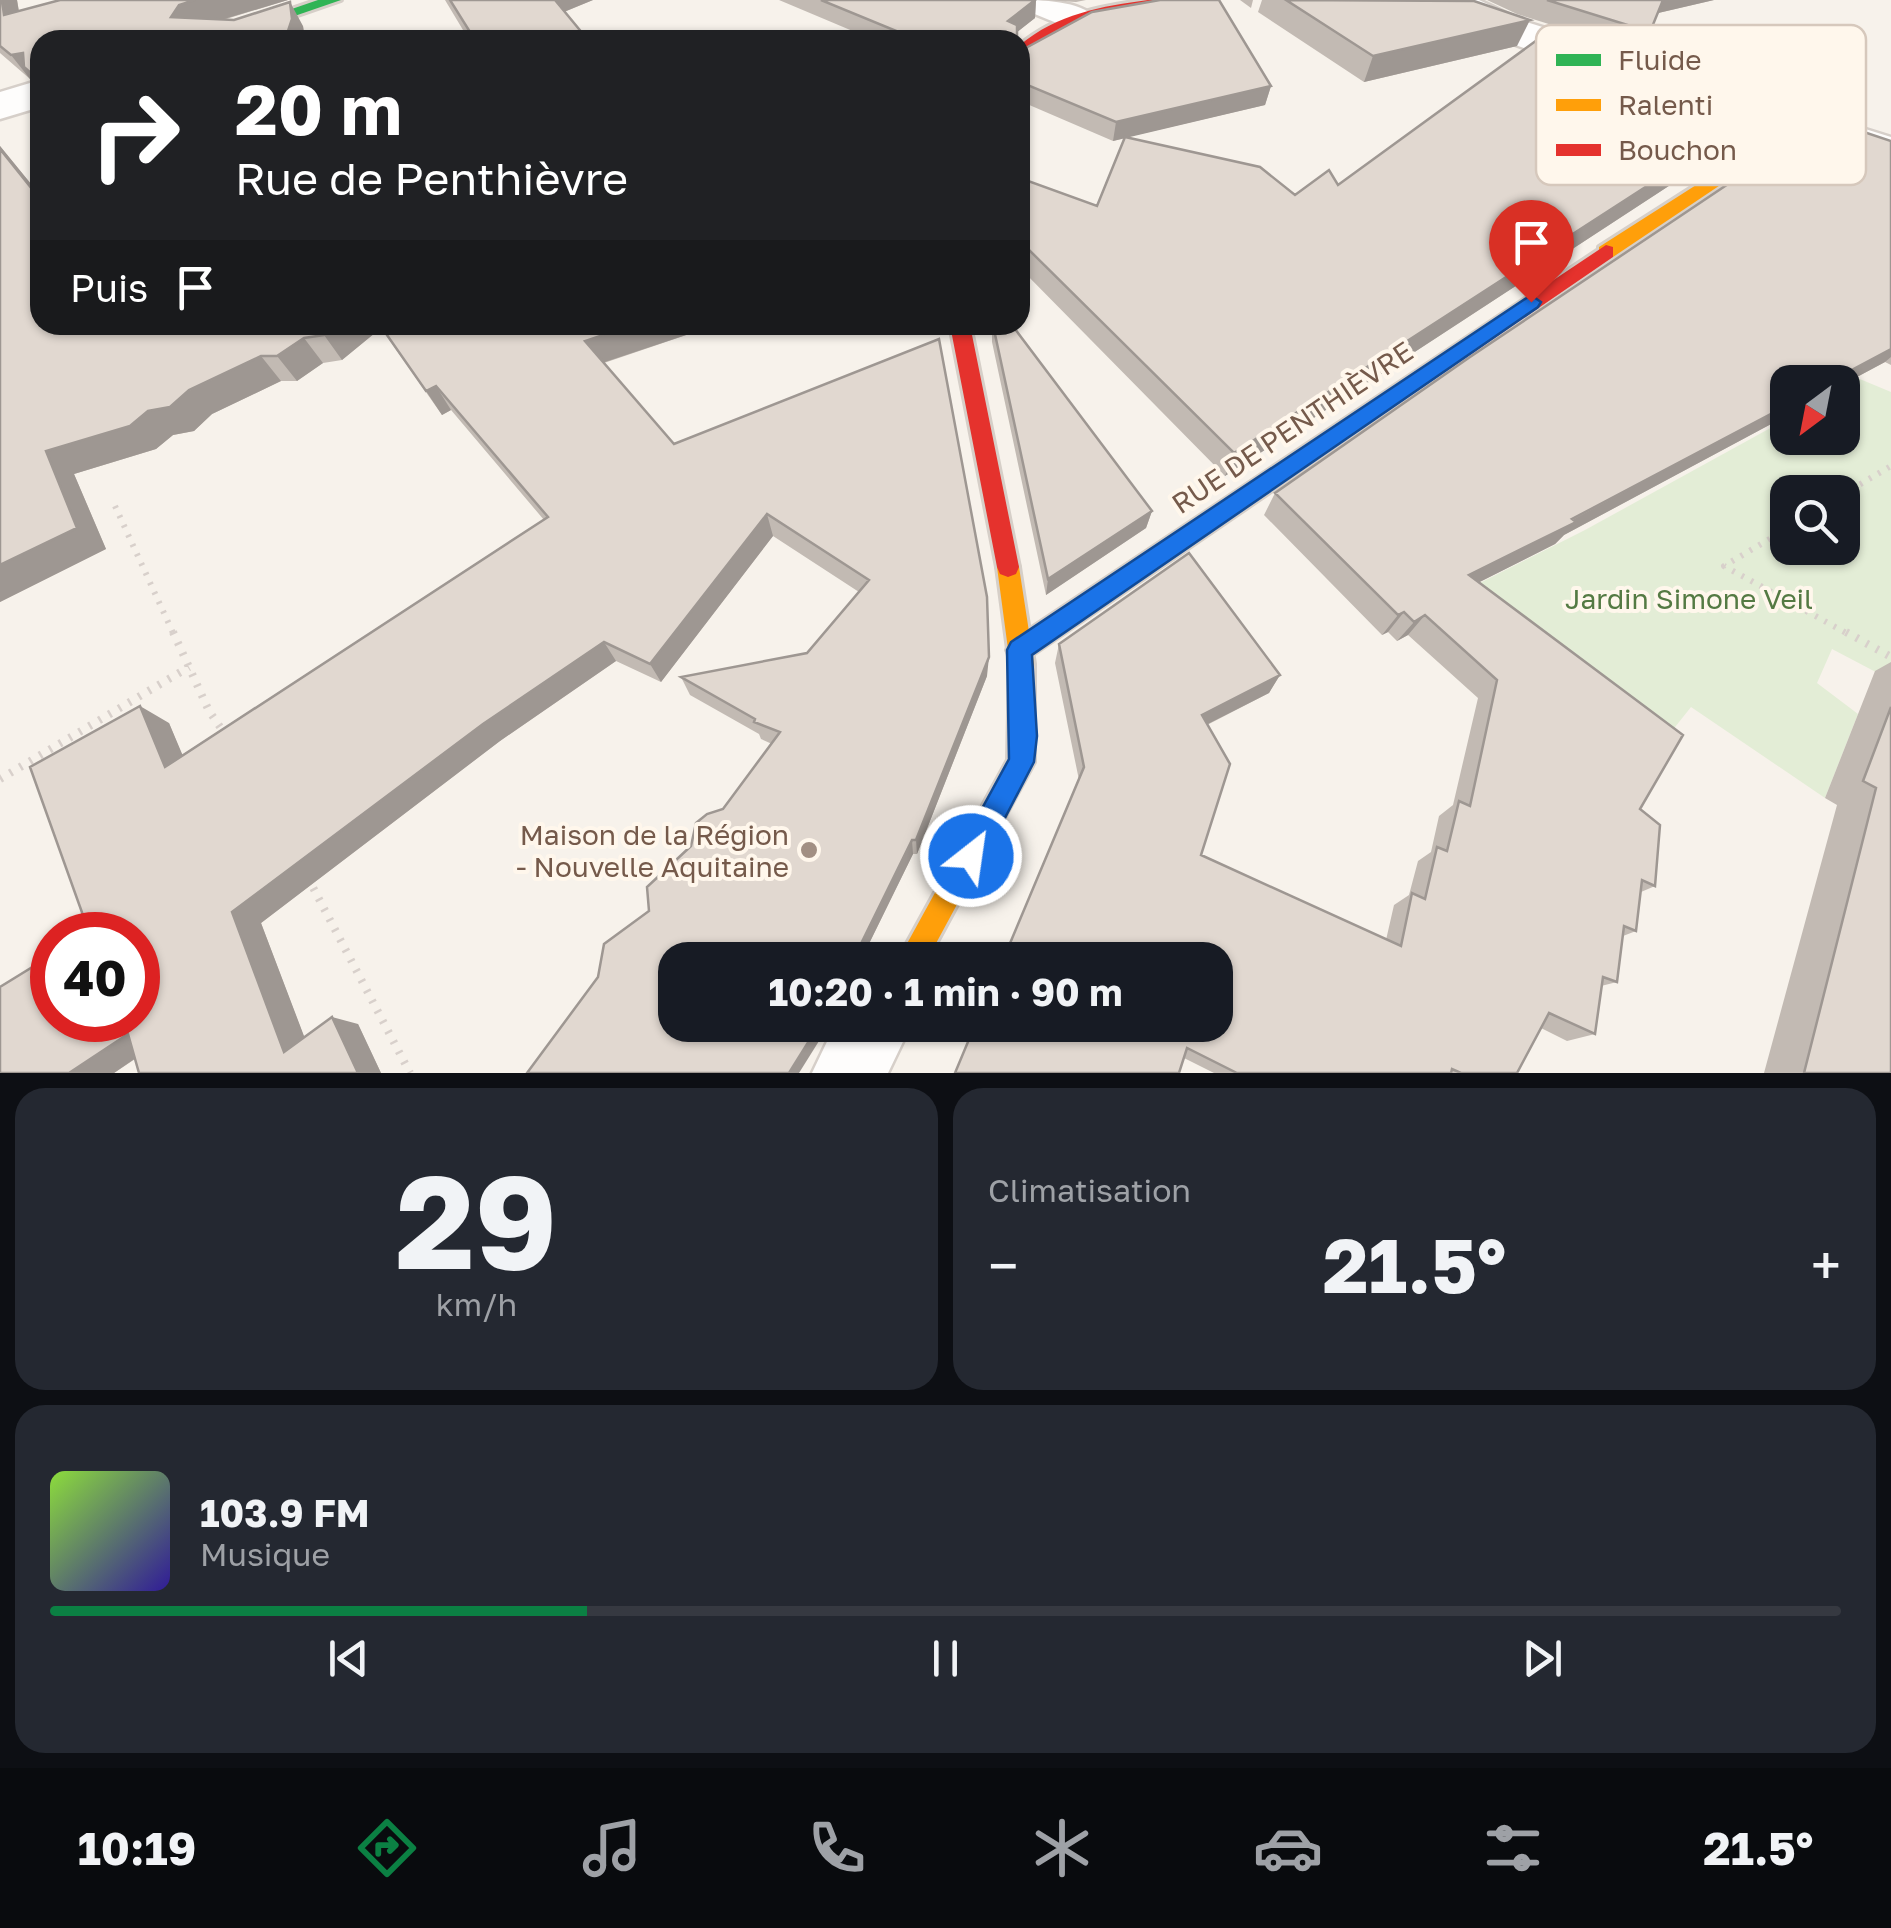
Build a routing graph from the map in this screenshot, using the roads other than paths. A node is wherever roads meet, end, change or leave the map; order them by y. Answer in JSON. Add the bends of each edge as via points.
{"nodes":[{"id":1,"x":333,"y":0,"type":"edge"},
{"id":2,"x":1033,"y":0,"type":"edge"},
{"id":3,"x":1193,"y":0,"type":"edge"},
{"id":4,"x":1454,"y":7,"type":"edge"},
{"id":5,"x":1077,"y":18,"type":"junction"},
{"id":6,"x":240,"y":30,"type":"edge"},
{"id":7,"x":1536,"y":35,"type":"edge"},
{"id":8,"x":1030,"y":42,"type":"edge"},
{"id":9,"x":30,"y":96,"type":"edge"},
{"id":10,"x":0,"y":106,"type":"edge"},
{"id":11,"x":1866,"y":144,"type":"edge"},
{"id":12,"x":1891,"y":152,"type":"edge"},
{"id":13,"x":1708,"y":185,"type":"edge"},
{"id":14,"x":962,"y":335,"type":"edge"},
{"id":15,"x":1019,"y":650,"type":"junction"},
{"id":16,"x":922,"y":942,"type":"edge"},
{"id":17,"x":866,"y":1042,"type":"edge"},
{"id":18,"x":848,"y":1073,"type":"edge"}],
"edges":[{"from":1,"to":6,"type":"street"},
{"from":2,"to":5,"type":"street"},
{"from":3,"to":5,"type":"street"},
{"from":4,"to":7,"type":"street"},
{"from":5,"to":8,"type":"street"},
{"from":9,"to":10,"type":"street"},
{"from":11,"to":12,"type":"street"},
{"from":13,"to":15,"type":"street","name":"RUE DE PENTHIÈVRE"},
{"from":14,"to":15,"type":"street"},
{"from":15,"to":16,"type":"street","via":[[1021,762]]},
{"from":17,"to":18,"type":"street"}]}
